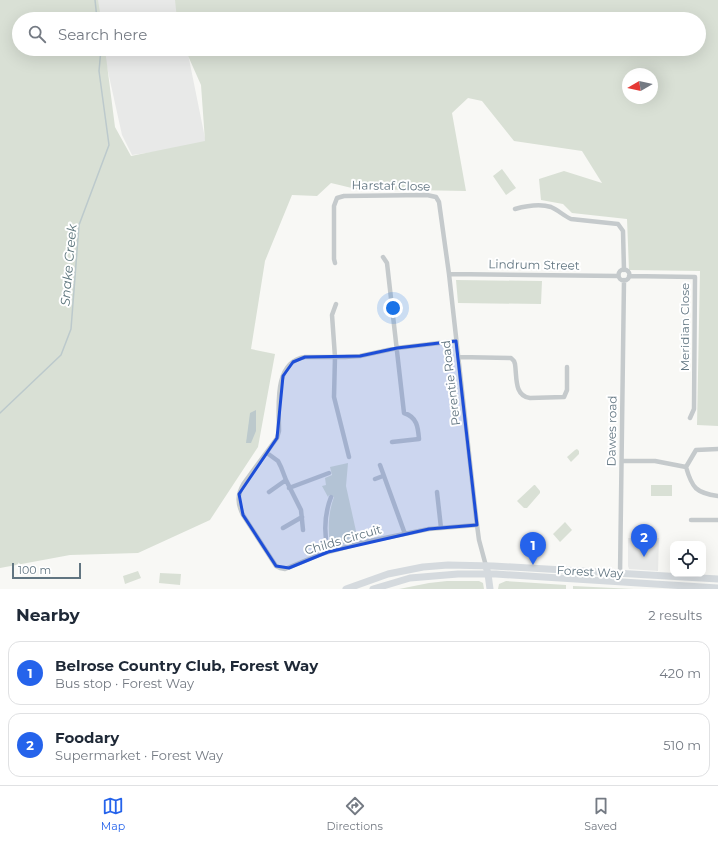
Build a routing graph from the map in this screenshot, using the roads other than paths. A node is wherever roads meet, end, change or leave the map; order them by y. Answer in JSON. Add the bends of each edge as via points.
{"nodes":[{"id":1,"x":438,"y":199,"type":"joint"},
{"id":2,"x":515,"y":209,"type":"dead end"},
{"id":3,"x":383,"y":257,"type":"dead end"},
{"id":4,"x":336,"y":263,"type":"dead end"},
{"id":5,"x":624,"y":270,"type":"junction"},
{"id":6,"x":449,"y":274,"type":"junction"},
{"id":7,"x":618,"y":276,"type":"junction"},
{"id":8,"x":629,"y":276,"type":"junction"},
{"id":9,"x":624,"y":280,"type":"junction"},
{"id":10,"x":336,"y":304,"type":"dead end"},
{"id":11,"x":456,"y":341,"type":"junction"},
{"id":12,"x":397,"y":348,"type":"junction"},
{"id":13,"x":335,"y":357,"type":"junction"},
{"id":14,"x":458,"y":357,"type":"junction"},
{"id":15,"x":567,"y":367,"type":"dead end"},
{"id":16,"x":690,"y":418,"type":"dead end"},
{"id":17,"x":392,"y":442,"type":"dead end"},
{"id":18,"x":718,"y":449,"type":"edge"},
{"id":19,"x":267,"y":453,"type":"junction"},
{"id":20,"x":349,"y":457,"type":"dead end"},
{"id":21,"x":622,"y":461,"type":"junction"},
{"id":22,"x":380,"y":465,"type":"dead end"},
{"id":23,"x":686,"y":467,"type":"junction"},
{"id":24,"x":330,"y":473,"type":"dead end"},
{"id":25,"x":384,"y":476,"type":"junction"},
{"id":26,"x":375,"y":478,"type":"dead end"},
{"id":27,"x":286,"y":480,"type":"junction"},
{"id":28,"x":290,"y":488,"type":"junction"},
{"id":29,"x":269,"y":492,"type":"dead end"},
{"id":30,"x":437,"y":492,"type":"dead end"},
{"id":31,"x":718,"y":496,"type":"edge"},
{"id":32,"x":330,"y":497,"type":"dead end"},
{"id":33,"x":302,"y":517,"type":"junction"},
{"id":34,"x":691,"y":520,"type":"dead end"},
{"id":35,"x":718,"y":520,"type":"edge"},
{"id":36,"x":477,"y":526,"type":"junction"},
{"id":37,"x":283,"y":528,"type":"dead end"},
{"id":38,"x":441,"y":528,"type":"junction"},
{"id":39,"x":303,"y":530,"type":"dead end"},
{"id":40,"x":405,"y":534,"type":"junction"},
{"id":41,"x":328,"y":552,"type":"junction"},
{"id":42,"x":486,"y":566,"type":"junction"},
{"id":43,"x":620,"y":573,"type":"junction"},
{"id":44,"x":488,"y":574,"type":"junction"},
{"id":45,"x":718,"y":579,"type":"edge"},
{"id":46,"x":620,"y":582,"type":"junction"},
{"id":47,"x":718,"y":588,"type":"edge"},
{"id":48,"x":346,"y":589,"type":"edge"},
{"id":49,"x":373,"y":589,"type":"edge"},
{"id":50,"x":490,"y":589,"type":"edge"}],
"edges":[{"from":1,"to":4,"type":"street","name":"Harstaf Close","via":[[434,196],[421,195],[338,198],[334,206]]},
{"from":1,"to":6,"type":"street","name":"Perentie Road"},
{"from":2,"to":5,"type":"street","via":[[524,206],[545,206],[571,219],[618,224],[623,231]]},
{"from":3,"to":12,"type":"street","via":[[387,263]]},
{"from":5,"to":7,"type":"street","via":[[619,272]]},
{"from":5,"to":8,"type":"street"},
{"from":6,"to":7,"type":"street","name":"Lindrum Street"},
{"from":6,"to":11,"type":"street","name":"Perentie Road"},
{"from":7,"to":9,"type":"street"},
{"from":8,"to":9,"type":"street"},
{"from":8,"to":16,"type":"street","name":"Meridian Close","via":[[695,277],[694,409]]},
{"from":9,"to":21,"type":"street","name":"Dawes road"},
{"from":10,"to":13,"type":"street","via":[[332,315]]},
{"from":11,"to":12,"type":"street","name":"Childs Circuit"},
{"from":11,"to":14,"type":"street","name":"Perentie Road"},
{"from":12,"to":13,"type":"street","name":"Childs Circuit","via":[[360,356]]},
{"from":12,"to":17,"type":"street","via":[[404,413],[410,415],[417,423],[419,439]]},
{"from":13,"to":19,"type":"street","name":"Childs Circuit","via":[[299,358],[288,368],[280,383],[279,431]]},
{"from":13,"to":20,"type":"street","via":[[335,406]]},
{"from":14,"to":15,"type":"street","via":[[514,360],[518,390],[525,398],[564,398],[567,390]]},
{"from":14,"to":36,"type":"street","name":"Perentie Road"},
{"from":18,"to":23,"type":"street","via":[[696,450]]},
{"from":19,"to":27,"type":"street","via":[[278,461]]},
{"from":19,"to":41,"type":"street","name":"Childs Circuit","via":[[240,490],[238,500],[243,515],[276,566],[280,568],[289,568]]},
{"from":21,"to":23,"type":"street","via":[[655,461]]},
{"from":21,"to":43,"type":"street","name":"Dawes road"},
{"from":22,"to":25,"type":"street"},
{"from":23,"to":31,"type":"street","via":[[689,479],[696,489],[701,493]]},
{"from":24,"to":28,"type":"street"},
{"from":25,"to":26,"type":"street"},
{"from":25,"to":40,"type":"street"},
{"from":27,"to":28,"type":"street"},
{"from":27,"to":29,"type":"street"},
{"from":28,"to":33,"type":"street"},
{"from":30,"to":38,"type":"street"},
{"from":32,"to":41,"type":"street","via":[[325,538]]},
{"from":33,"to":37,"type":"street"},
{"from":33,"to":39,"type":"street"},
{"from":34,"to":35,"type":"street"},
{"from":36,"to":38,"type":"street","name":"Childs Circuit"},
{"from":36,"to":42,"type":"street","name":"Perentie Road"},
{"from":38,"to":40,"type":"street","name":"Childs Circuit"},
{"from":40,"to":41,"type":"street","name":"Childs Circuit"},
{"from":42,"to":43,"type":"main road","name":"Forest Way"},
{"from":42,"to":44,"type":"main road"},
{"from":42,"to":48,"type":"main road","name":"Forest Way","via":[[423,567],[388,574]]},
{"from":43,"to":45,"type":"main road","name":"Forest Way"},
{"from":43,"to":46,"type":"street","name":"Dawes road"},
{"from":44,"to":46,"type":"main road","name":"Forest Way"},
{"from":44,"to":49,"type":"main road","name":"Forest Way","via":[[418,577]]},
{"from":44,"to":50,"type":"main road"},
{"from":46,"to":47,"type":"main road","name":"Forest Way"}]}
